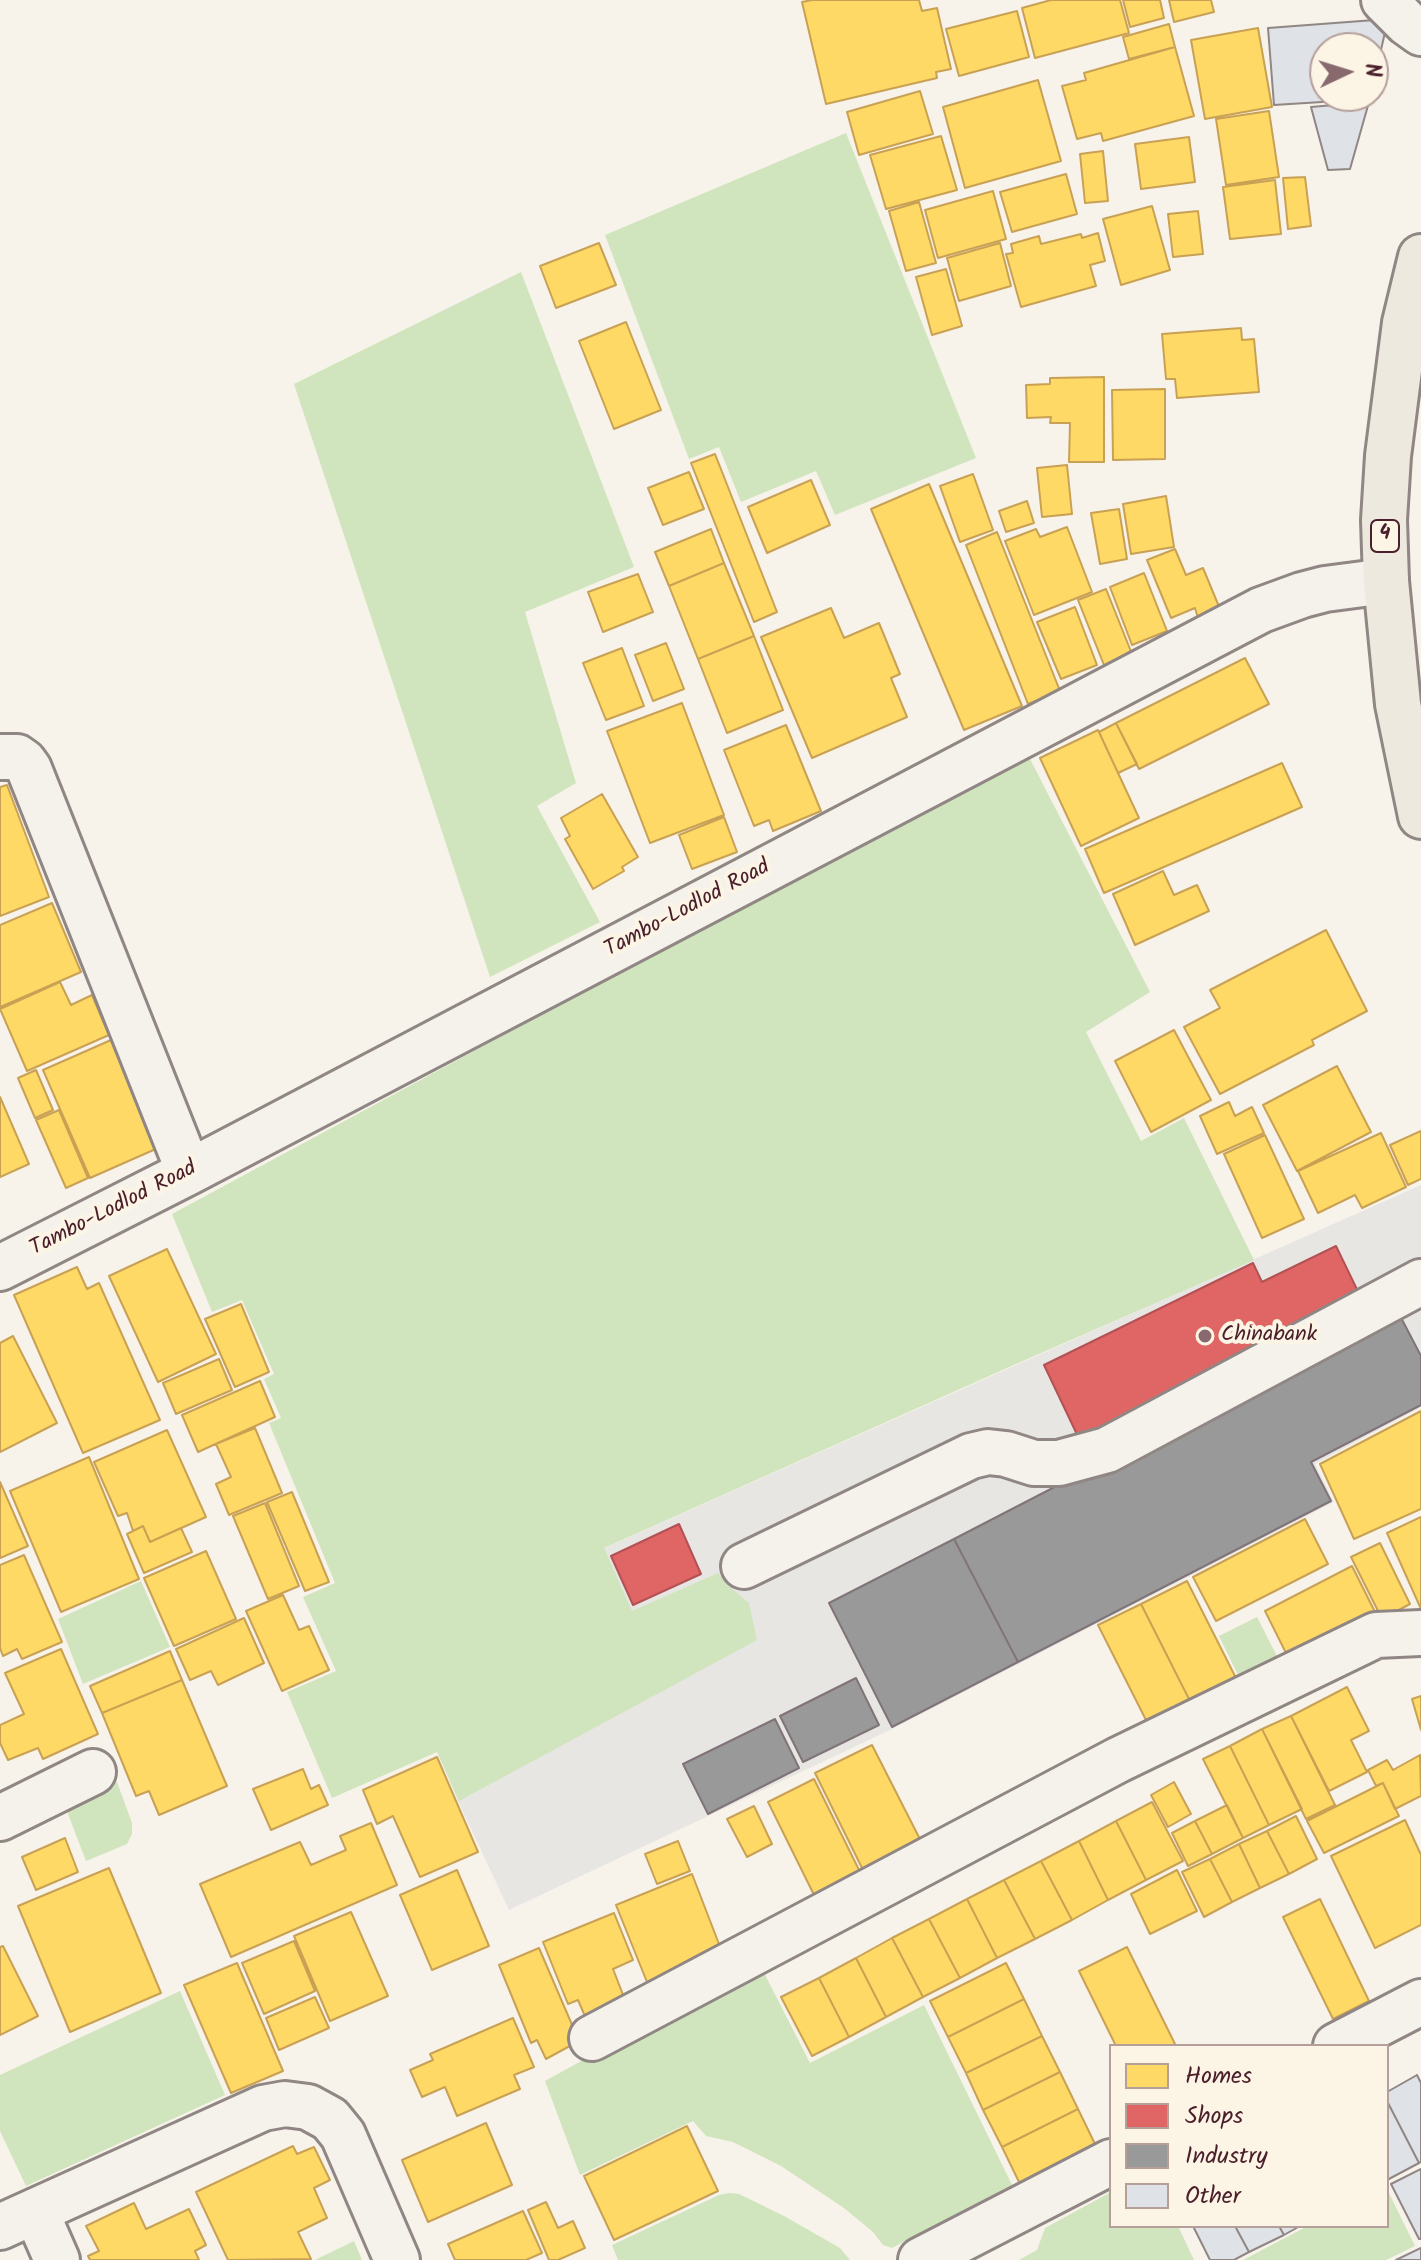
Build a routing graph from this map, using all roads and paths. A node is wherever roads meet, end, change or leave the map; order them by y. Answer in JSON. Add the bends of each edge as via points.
{"nodes":[{"id":1,"x":1384,"y":0,"type":"edge"},
{"id":2,"x":1421,"y":33,"type":"edge"},
{"id":3,"x":1421,"y":257,"type":"edge"},
{"id":4,"x":1386,"y":581,"type":"junction"},
{"id":5,"x":0,"y":757,"type":"edge"},
{"id":6,"x":1421,"y":816,"type":"edge"},
{"id":7,"x":189,"y":1172,"type":"junction"},
{"id":8,"x":0,"y":1268,"type":"edge"},
{"id":9,"x":1421,"y":1282,"type":"edge"},
{"id":10,"x":744,"y":1566,"type":"dead end"},
{"id":11,"x":1421,"y":1633,"type":"edge"},
{"id":12,"x":93,"y":1772,"type":"dead end"},
{"id":13,"x":0,"y":1818,"type":"edge"},
{"id":14,"x":1421,"y":2002,"type":"edge"},
{"id":15,"x":592,"y":2038,"type":"dead end"},
{"id":16,"x":1340,"y":2044,"type":"edge"},
{"id":17,"x":1109,"y":2163,"type":"edge"},
{"id":18,"x":18,"y":2220,"type":"edge"},
{"id":19,"x":57,"y":2260,"type":"edge"},
{"id":20,"x":397,"y":2260,"type":"edge"},
{"id":21,"x":921,"y":2260,"type":"edge"}],
"edges":[{"from":1,"to":2,"type":"street"},
{"from":3,"to":4,"type":"highway","number":"4","via":[[1405,323],[1388,456]]},
{"from":4,"to":6,"type":"highway","number":"4","via":[[1398,704]]},
{"from":4,"to":7,"type":"street","name":"Tambo-Lodlod Road","via":[[1302,595],[1261,610]]},
{"from":5,"to":7,"type":"street","via":[[17,757],[29,769]]},
{"from":7,"to":8,"type":"street","name":"Tambo-Lodlod Road"},
{"from":9,"to":10,"type":"street","via":[[1107,1450],[1059,1463],[988,1452],[971,1456]]},
{"from":11,"to":15,"type":"street","via":[[1376,1635],[1118,1760]]},
{"from":12,"to":13,"type":"street"},
{"from":14,"to":16,"type":"street"},
{"from":17,"to":21,"type":"street"},
{"from":18,"to":19,"type":"street"},
{"from":18,"to":20,"type":"street","via":[[263,2108],[296,2105],[330,2119],[343,2135]]}]}
